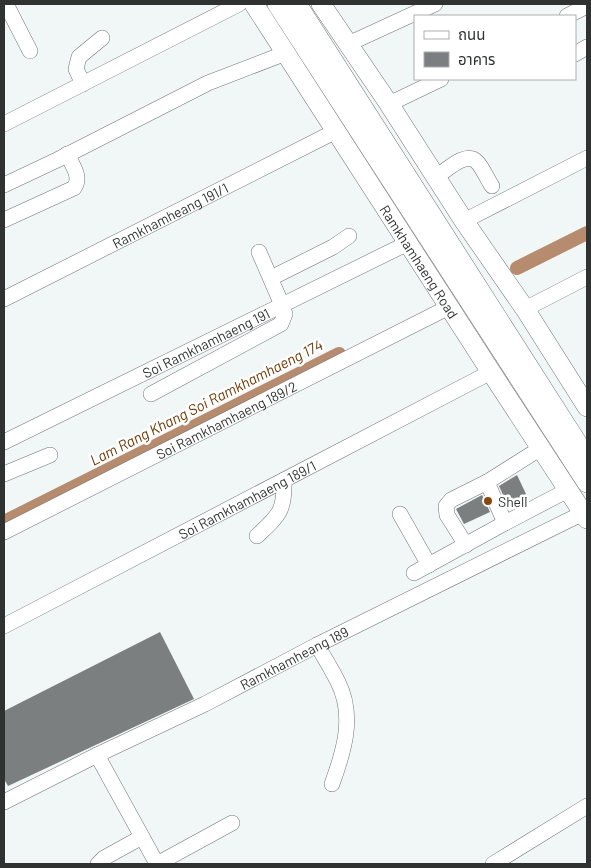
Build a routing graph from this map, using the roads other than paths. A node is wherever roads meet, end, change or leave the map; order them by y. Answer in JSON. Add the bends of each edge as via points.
{"nodes":[{"id":1,"x":239,"y":4,"type":"edge"},
{"id":2,"x":254,"y":4,"type":"edge"},
{"id":3,"x":277,"y":4,"type":"edge"},
{"id":4,"x":297,"y":4,"type":"edge"},
{"id":5,"x":321,"y":4,"type":"edge"},
{"id":6,"x":435,"y":4,"type":"edge"},
{"id":7,"x":587,"y":6,"type":"edge"},
{"id":8,"x":10,"y":7,"type":"edge"},
{"id":9,"x":569,"y":15,"type":"edge"},
{"id":10,"x":102,"y":38,"type":"dead end"},
{"id":11,"x":348,"y":44,"type":"junction"},
{"id":12,"x":587,"y":47,"type":"edge"},
{"id":13,"x":30,"y":51,"type":"dead end"},
{"id":14,"x":286,"y":53,"type":"junction"},
{"id":15,"x":576,"y":53,"type":"edge"},
{"id":16,"x":439,"y":80,"type":"edge"},
{"id":17,"x":83,"y":84,"type":"junction"},
{"id":18,"x":389,"y":104,"type":"junction"},
{"id":19,"x":4,"y":124,"type":"edge"},
{"id":20,"x":336,"y":132,"type":"junction"},
{"id":21,"x":68,"y":154,"type":"junction"},
{"id":22,"x":587,"y":158,"type":"edge"},
{"id":23,"x":436,"y":177,"type":"junction"},
{"id":24,"x":4,"y":184,"type":"edge"},
{"id":25,"x":492,"y":186,"type":"dead end"},
{"id":26,"x":4,"y":220,"type":"edge"},
{"id":27,"x":464,"y":221,"type":"junction"},
{"id":28,"x":349,"y":236,"type":"dead end"},
{"id":29,"x":408,"y":243,"type":"junction"},
{"id":30,"x":259,"y":252,"type":"dead end"},
{"id":31,"x":587,"y":277,"type":"edge"},
{"id":32,"x":271,"y":278,"type":"junction"},
{"id":33,"x":4,"y":299,"type":"edge"},
{"id":34,"x":282,"y":305,"type":"junction"},
{"id":35,"x":449,"y":307,"type":"junction"},
{"id":36,"x":524,"y":309,"type":"junction"},
{"id":37,"x":491,"y":372,"type":"junction"},
{"id":38,"x":151,"y":394,"type":"dead end"},
{"id":39,"x":586,"y":403,"type":"edge"},
{"id":40,"x":552,"y":417,"type":"junction"},
{"id":41,"x":4,"y":442,"type":"edge"},
{"id":42,"x":540,"y":448,"type":"junction"},
{"id":43,"x":50,"y":455,"type":"dead end"},
{"id":44,"x":587,"y":458,"type":"edge"},
{"id":45,"x":4,"y":474,"type":"edge"},
{"id":46,"x":284,"y":480,"type":"junction"},
{"id":47,"x":487,"y":482,"type":"junction"},
{"id":48,"x":587,"y":483,"type":"edge"},
{"id":49,"x":568,"y":490,"type":"junction"},
{"id":50,"x":400,"y":514,"type":"dead end"},
{"id":51,"x":585,"y":516,"type":"edge"},
{"id":52,"x":505,"y":523,"type":"junction"},
{"id":53,"x":4,"y":532,"type":"edge"},
{"id":54,"x":257,"y":536,"type":"dead end"},
{"id":55,"x":466,"y":545,"type":"junction"},
{"id":56,"x":429,"y":565,"type":"junction"},
{"id":57,"x":414,"y":573,"type":"dead end"},
{"id":58,"x":4,"y":626,"type":"edge"},
{"id":59,"x":317,"y":645,"type":"junction"},
{"id":60,"x":97,"y":755,"type":"junction"},
{"id":61,"x":332,"y":784,"type":"dead end"},
{"id":62,"x":4,"y":802,"type":"edge"},
{"id":63,"x":587,"y":806,"type":"edge"},
{"id":64,"x":232,"y":824,"type":"dead end"},
{"id":65,"x":142,"y":836,"type":"junction"},
{"id":66,"x":98,"y":864,"type":"edge"},
{"id":67,"x":157,"y":864,"type":"edge"},
{"id":68,"x":493,"y":864,"type":"edge"}],
"edges":[{"from":1,"to":17,"type":"street"},
{"from":2,"to":14,"type":"main road","name":"Ramkhamhaeng Road"},
{"from":3,"to":40,"type":"main road","name":"Ramkhamhaeng Road"},
{"from":4,"to":40,"type":"main road","name":"Ramkhamhaeng Road"},
{"from":5,"to":11,"type":"main road"},
{"from":6,"to":11,"type":"street"},
{"from":7,"to":9,"type":"street"},
{"from":8,"to":13,"type":"street"},
{"from":10,"to":17,"type":"street","via":[[79,56],[76,69]]},
{"from":11,"to":18,"type":"main road"},
{"from":12,"to":15,"type":"street"},
{"from":14,"to":20,"type":"main road","name":"Ramkhamhaeng Road"},
{"from":14,"to":21,"type":"street","via":[[208,83]]},
{"from":16,"to":18,"type":"street"},
{"from":17,"to":19,"type":"street"},
{"from":18,"to":23,"type":"main road"},
{"from":20,"to":29,"type":"main road","name":"Ramkhamhaeng Road"},
{"from":20,"to":33,"type":"street","name":"Ramkhamheang 191/1"},
{"from":21,"to":24,"type":"street"},
{"from":21,"to":26,"type":"street","via":[[78,177],[74,188]]},
{"from":22,"to":27,"type":"street"},
{"from":23,"to":25,"type":"street","via":[[462,159],[471,158],[477,161]]},
{"from":23,"to":27,"type":"main road"},
{"from":27,"to":36,"type":"main road"},
{"from":28,"to":32,"type":"street"},
{"from":29,"to":34,"type":"street","name":"Soi Ramkhamhaeng 191"},
{"from":29,"to":35,"type":"main road","name":"Ramkhamhaeng Road"},
{"from":30,"to":32,"type":"street"},
{"from":31,"to":36,"type":"street"},
{"from":32,"to":34,"type":"street"},
{"from":34,"to":38,"type":"street","via":[[285,314],[281,324]]},
{"from":34,"to":41,"type":"street","name":"Soi Ramkhamhaeng 191"},
{"from":35,"to":37,"type":"main road","name":"Ramkhamhaeng Road"},
{"from":35,"to":53,"type":"street","name":"Soi Ramkhamhaeng 189/2"},
{"from":36,"to":39,"type":"main road"},
{"from":37,"to":42,"type":"main road","name":"Ramkhamhaeng Road"},
{"from":37,"to":46,"type":"street","name":"Soi Ramkhamhaeng 189/1"},
{"from":40,"to":44,"type":"main road","name":"Ramkhamhaeng Road"},
{"from":40,"to":48,"type":"main road","name":"Ramkhamhaeng Road"},
{"from":42,"to":47,"type":"street"},
{"from":42,"to":49,"type":"main road","name":"Ramkhamhaeng Road"},
{"from":43,"to":45,"type":"street"},
{"from":46,"to":54,"type":"street","via":[[285,498],[281,511]]},
{"from":46,"to":58,"type":"street","name":"Soi Ramkhamhaeng 189/1"},
{"from":47,"to":52,"type":"street"},
{"from":47,"to":55,"type":"street","via":[[451,500],[446,506],[447,515]]},
{"from":49,"to":51,"type":"main road","name":"Ramkhamhaeng Road"},
{"from":49,"to":52,"type":"street"},
{"from":50,"to":56,"type":"street"},
{"from":51,"to":59,"type":"street","name":"Ramkhamheang 189"},
{"from":52,"to":55,"type":"street"},
{"from":55,"to":56,"type":"street"},
{"from":56,"to":57,"type":"street"},
{"from":59,"to":60,"type":"street","name":"Ramkhamheang 189","via":[[205,704]]},
{"from":59,"to":61,"type":"street","via":[[339,684],[346,712],[343,754]]},
{"from":60,"to":62,"type":"street","name":"Ramkhamheang 189"},
{"from":60,"to":65,"type":"street"},
{"from":63,"to":68,"type":"street"},
{"from":64,"to":67,"type":"street"},
{"from":65,"to":66,"type":"street"},
{"from":65,"to":67,"type":"street"}]}
